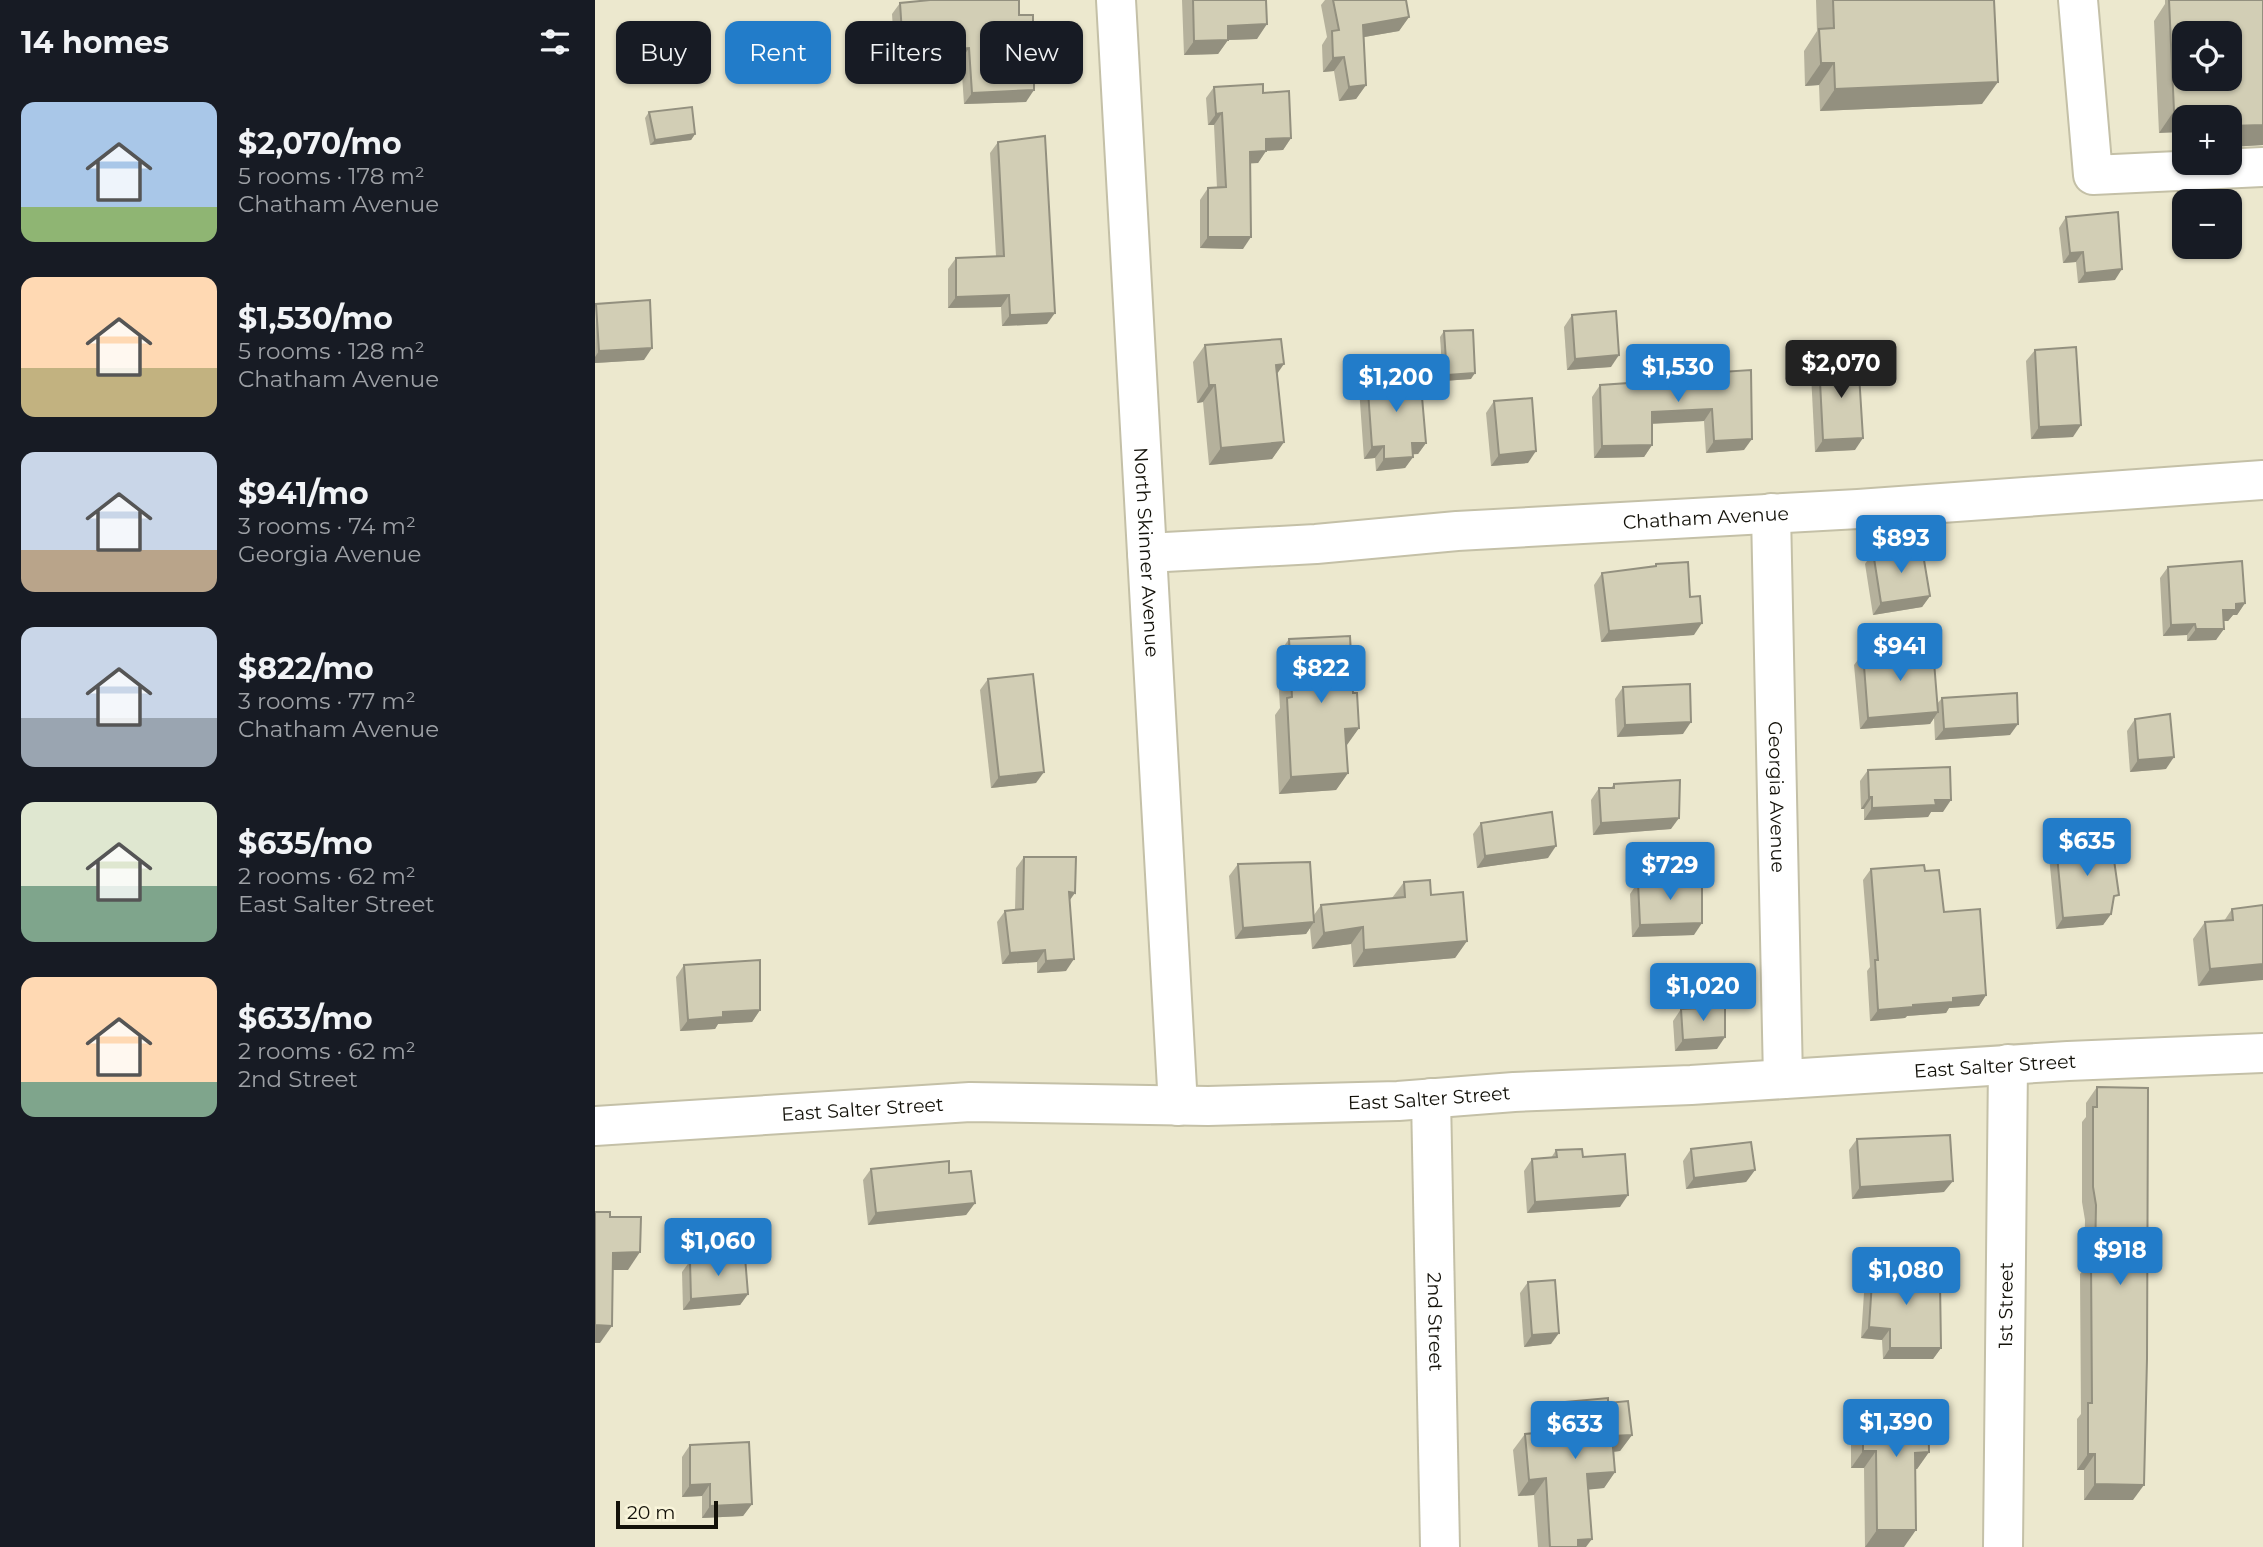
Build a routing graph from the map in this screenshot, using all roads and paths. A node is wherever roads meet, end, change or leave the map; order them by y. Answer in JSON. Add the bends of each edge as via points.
{"nodes":[{"id":1,"x":1115,"y":0,"type":"edge"},
{"id":2,"x":2078,"y":0,"type":"edge"},
{"id":3,"x":2263,"y":167,"type":"edge"},
{"id":4,"x":2263,"y":480,"type":"edge"},
{"id":5,"x":1772,"y":513,"type":"junction"},
{"id":6,"x":1147,"y":553,"type":"junction"},
{"id":7,"x":2263,"y":1054,"type":"edge"},
{"id":8,"x":2008,"y":1065,"type":"junction"},
{"id":9,"x":1783,"y":1079,"type":"junction"},
{"id":10,"x":1431,"y":1098,"type":"junction"},
{"id":11,"x":1178,"y":1106,"type":"junction"},
{"id":12,"x":595,"y":1126,"type":"edge"},
{"id":13,"x":1440,"y":1547,"type":"edge"},
{"id":14,"x":2003,"y":1547,"type":"edge"}],
"edges":[{"from":1,"to":6,"type":"street","name":"North Skinner Avenue"},
{"from":2,"to":3,"type":"street","via":[[2093,175]]},
{"from":4,"to":5,"type":"street","name":"Chatham Avenue"},
{"from":5,"to":6,"type":"street","name":"Chatham Avenue"},
{"from":5,"to":9,"type":"street","name":"Georgia Avenue"},
{"from":6,"to":11,"type":"street","name":"North Skinner Avenue"},
{"from":7,"to":8,"type":"street","name":"East Salter Street"},
{"from":8,"to":9,"type":"street","name":"East Salter Street"},
{"from":8,"to":14,"type":"street","name":"1st Street"},
{"from":9,"to":10,"type":"street","name":"East Salter Street"},
{"from":10,"to":11,"type":"street","name":"East Salter Street"},
{"from":10,"to":13,"type":"street","name":"2nd Street"},
{"from":11,"to":12,"type":"street","name":"East Salter Street","via":[[970,1102]]}]}
